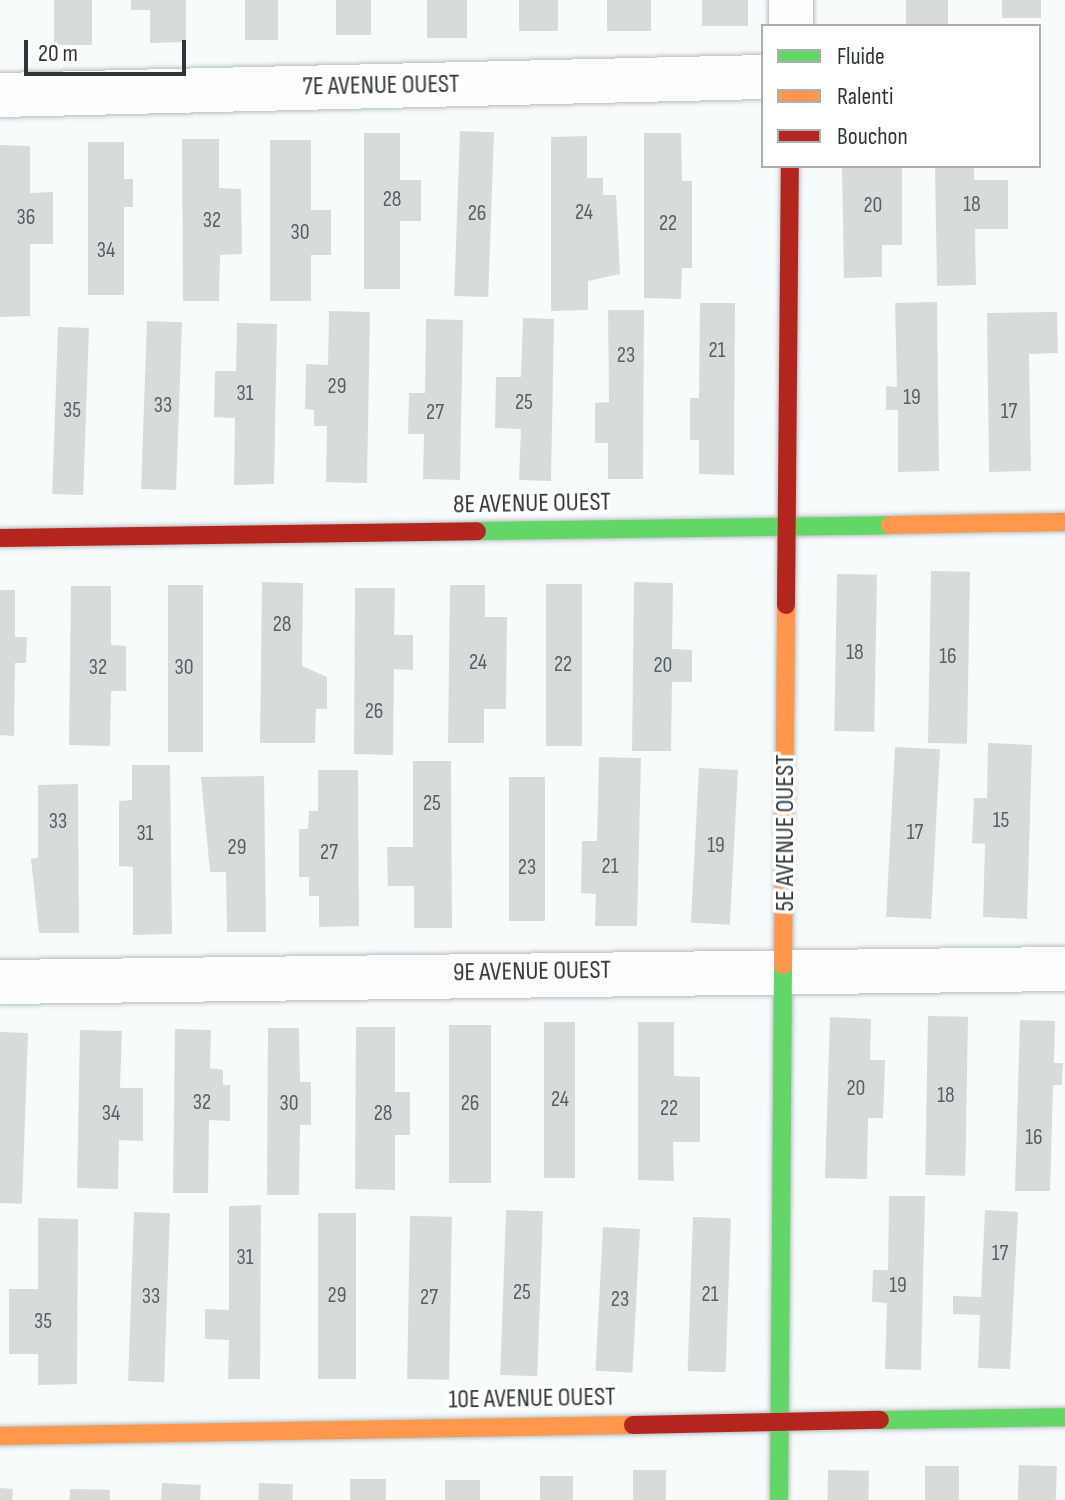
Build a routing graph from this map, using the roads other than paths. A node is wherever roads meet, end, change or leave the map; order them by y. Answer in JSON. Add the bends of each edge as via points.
{"nodes":[{"id":1,"x":791,"y":0,"type":"edge"},
{"id":2,"x":791,"y":24,"type":"edge"},
{"id":3,"x":761,"y":77,"type":"edge"},
{"id":4,"x":0,"y":95,"type":"edge"},
{"id":5,"x":790,"y":168,"type":"edge"},
{"id":6,"x":1065,"y":522,"type":"edge"},
{"id":7,"x":785,"y":526,"type":"junction"},
{"id":8,"x":0,"y":538,"type":"edge"},
{"id":9,"x":786,"y":967,"type":"junction"},
{"id":10,"x":1065,"y":969,"type":"edge"},
{"id":11,"x":0,"y":982,"type":"edge"},
{"id":12,"x":1065,"y":1417,"type":"edge"},
{"id":13,"x":779,"y":1419,"type":"junction"},
{"id":14,"x":0,"y":1436,"type":"edge"},
{"id":15,"x":779,"y":1500,"type":"edge"}],
"edges":[{"from":1,"to":2,"type":"street"},
{"from":3,"to":4,"type":"street","name":"7E AVENUE OUEST"},
{"from":5,"to":7,"type":"street","name":"5E AVENUE OUEST"},
{"from":6,"to":7,"type":"street","name":"8E AVENUE OUEST"},
{"from":7,"to":8,"type":"street","name":"8E AVENUE OUEST"},
{"from":7,"to":9,"type":"street","name":"5E AVENUE OUEST"},
{"from":9,"to":10,"type":"street","name":"9E AVENUE OUEST"},
{"from":9,"to":11,"type":"street","name":"9E AVENUE OUEST"},
{"from":9,"to":13,"type":"street","name":"5E AVENUE OUEST"},
{"from":12,"to":13,"type":"street","name":"10E AVENUE OUEST"},
{"from":13,"to":14,"type":"street","name":"10E AVENUE OUEST"},
{"from":13,"to":15,"type":"street","name":"5E AVENUE OUEST"}]}
